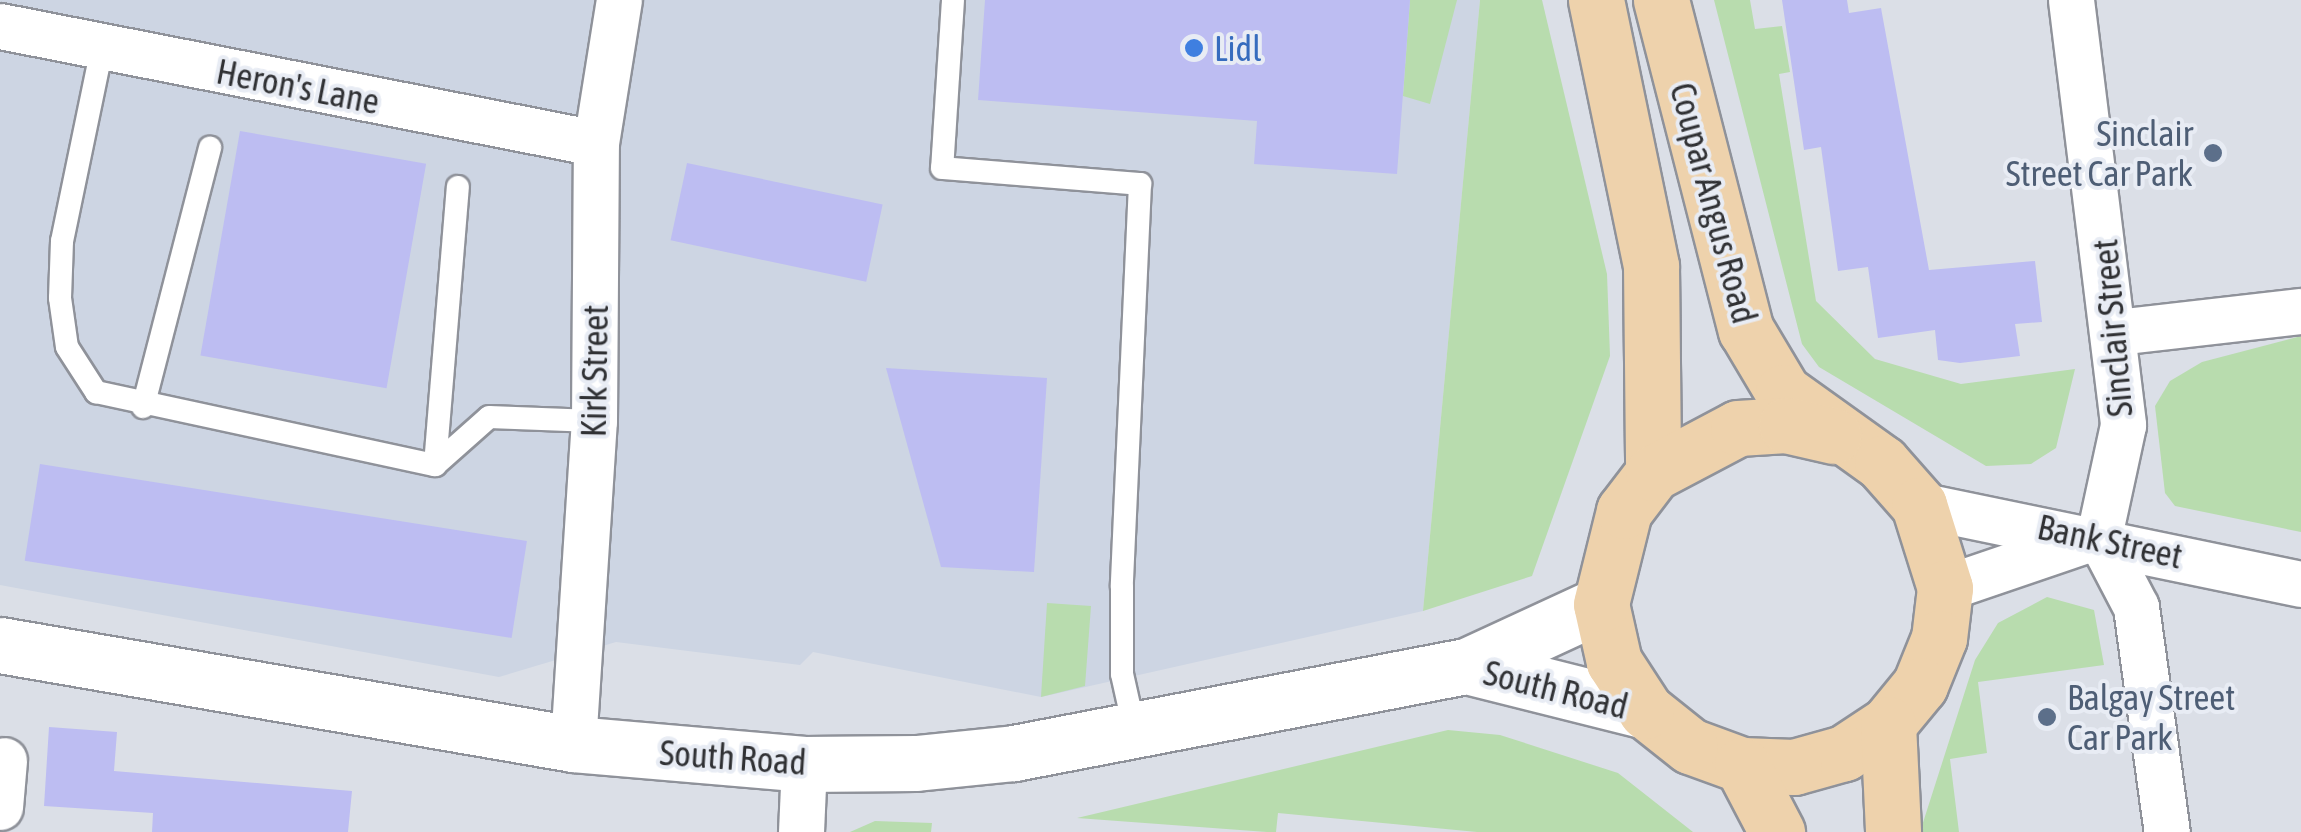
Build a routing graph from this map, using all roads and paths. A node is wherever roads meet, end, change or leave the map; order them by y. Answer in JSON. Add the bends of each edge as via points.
{"nodes":[{"id":1,"x":619,"y":0,"type":"edge"},
{"id":2,"x":954,"y":0,"type":"edge"},
{"id":3,"x":1596,"y":0,"type":"edge"},
{"id":4,"x":1662,"y":0,"type":"edge"},
{"id":5,"x":2072,"y":0,"type":"edge"},
{"id":6,"x":0,"y":26,"type":"edge"},
{"id":7,"x":102,"y":48,"type":"junction"},
{"id":8,"x":596,"y":144,"type":"junction"},
{"id":9,"x":210,"y":148,"type":"dead end"},
{"id":10,"x":458,"y":187,"type":"dead end"},
{"id":11,"x":2301,"y":311,"type":"edge"},
{"id":12,"x":2116,"y":332,"type":"junction"},
{"id":13,"x":143,"y":406,"type":"junction"},
{"id":14,"x":594,"y":421,"type":"junction"},
{"id":15,"x":1834,"y":436,"type":"junction"},
{"id":16,"x":435,"y":465,"type":"junction"},
{"id":17,"x":1653,"y":473,"type":"junction"},
{"id":18,"x":1918,"y":505,"type":"junction"},
{"id":19,"x":2098,"y":536,"type":"junction"},
{"id":20,"x":2301,"y":584,"type":"edge"},
{"id":21,"x":1945,"y":588,"type":"junction"},
{"id":22,"x":1601,"y":604,"type":"junction"},
{"id":23,"x":0,"y":646,"type":"edge"},
{"id":24,"x":1467,"y":666,"type":"junction"},
{"id":25,"x":1646,"y":711,"type":"junction"},
{"id":26,"x":1888,"y":724,"type":"junction"},
{"id":27,"x":1135,"y":732,"type":"junction"},
{"id":28,"x":573,"y":744,"type":"junction"},
{"id":29,"x":4,"y":760,"type":"dead end"},
{"id":30,"x":804,"y":764,"type":"junction"},
{"id":31,"x":1742,"y":765,"type":"junction"},
{"id":32,"x":0,"y":807,"type":"edge"},
{"id":33,"x":801,"y":832,"type":"edge"},
{"id":34,"x":1777,"y":832,"type":"edge"},
{"id":35,"x":1894,"y":832,"type":"edge"},
{"id":36,"x":2168,"y":832,"type":"edge"}],
"edges":[{"from":1,"to":8,"type":"street","name":"Kirk Street"},
{"from":2,"to":27,"type":"lane","via":[[942,168],[1140,184],[1122,587],[1122,674]]},
{"from":3,"to":17,"type":"main road","name":"Coupar Angus Road","via":[[1651,266]]},
{"from":4,"to":15,"type":"main road","name":"Coupar Angus Road","via":[[1746,330],[1783,392]]},
{"from":5,"to":12,"type":"street","name":"Sinclair Street"},
{"from":6,"to":7,"type":"street","name":"Heron's Lane"},
{"from":7,"to":8,"type":"street","name":"Heron's Lane"},
{"from":7,"to":13,"type":"lane","via":[[62,241],[60,298],[67,347],[96,392]]},
{"from":8,"to":14,"type":"street","name":"Kirk Street"},
{"from":9,"to":13,"type":"lane"},
{"from":10,"to":16,"type":"lane"},
{"from":11,"to":12,"type":"street"},
{"from":12,"to":19,"type":"street","name":"Sinclair Street","via":[[2124,425]]},
{"from":13,"to":16,"type":"lane"},
{"from":14,"to":16,"type":"lane","via":[[489,417]]},
{"from":14,"to":28,"type":"street","name":"Kirk Street"},
{"from":15,"to":17,"type":"main road","name":"Coupar Angus Road","via":[[1786,425],[1738,428]]},
{"from":15,"to":18,"type":"main road","name":"Coupar Angus Road","via":[[1882,463]]},
{"from":17,"to":22,"type":"main road","name":"Coupar Angus Road","via":[[1624,511]]},
{"from":18,"to":19,"type":"street","name":"Bank Street"},
{"from":18,"to":21,"type":"main road","name":"Coupar Angus Road"},
{"from":19,"to":20,"type":"street","name":"Bank Street"},
{"from":19,"to":21,"type":"street"},
{"from":19,"to":36,"type":"street","via":[[2136,607]]},
{"from":21,"to":26,"type":"main road","name":"Coupar Angus Road","via":[[1926,670]]},
{"from":22,"to":24,"type":"street","name":"South Road"},
{"from":22,"to":25,"type":"main road","name":"Coupar Angus Road","via":[[1614,662]]},
{"from":23,"to":28,"type":"street","name":"South Road"},
{"from":24,"to":25,"type":"street","name":"South Road"},
{"from":24,"to":27,"type":"street","name":"South Road"},
{"from":25,"to":31,"type":"main road","name":"Coupar Angus Road","via":[[1690,746]]},
{"from":26,"to":31,"type":"main road","name":"Coupar Angus Road","via":[[1844,752],[1794,767]]},
{"from":26,"to":35,"type":"main road"},
{"from":27,"to":30,"type":"street","name":"South Road","via":[[1014,754]]},
{"from":28,"to":30,"type":"street","name":"South Road"},
{"from":29,"to":32,"type":"street"},
{"from":30,"to":33,"type":"street"},
{"from":31,"to":34,"type":"main road"}]}
